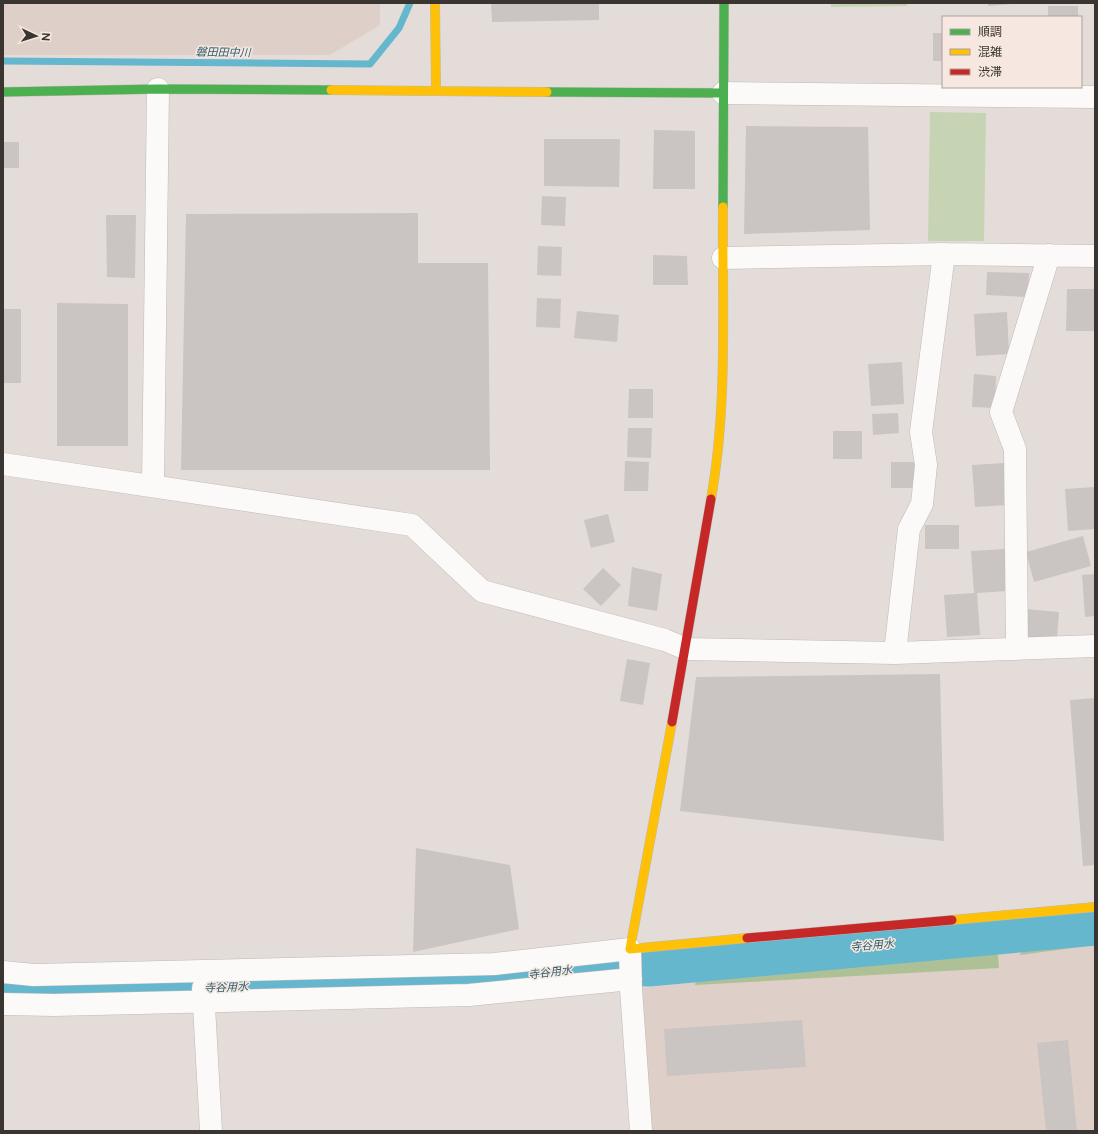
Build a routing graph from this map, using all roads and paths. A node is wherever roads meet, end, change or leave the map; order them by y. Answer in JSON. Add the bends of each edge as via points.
{"nodes":[{"id":1,"x":435,"y":3,"type":"edge"},
{"id":2,"x":724,"y":3,"type":"edge"},
{"id":3,"x":158,"y":89,"type":"junction"},
{"id":4,"x":436,"y":90,"type":"junction"},
{"id":5,"x":3,"y":92,"type":"edge"},
{"id":6,"x":723,"y":93,"type":"junction"},
{"id":7,"x":1095,"y":97,"type":"edge"},
{"id":8,"x":944,"y":254,"type":"junction"},
{"id":9,"x":1049,"y":255,"type":"junction"},
{"id":10,"x":1095,"y":256,"type":"edge"},
{"id":11,"x":723,"y":258,"type":"junction"},
{"id":12,"x":3,"y":464,"type":"edge"},
{"id":13,"x":153,"y":486,"type":"junction"},
{"id":14,"x":1095,"y":646,"type":"edge"},
{"id":15,"x":686,"y":649,"type":"junction"},
{"id":16,"x":1017,"y":649,"type":"junction"},
{"id":17,"x":895,"y":653,"type":"junction"},
{"id":18,"x":1095,"y":907,"type":"edge"},
{"id":19,"x":630,"y":949,"type":"junction"},
{"id":20,"x":203,"y":971,"type":"junction"},
{"id":21,"x":3,"y":972,"type":"edge"},
{"id":22,"x":631,"y":979,"type":"junction"},
{"id":23,"x":203,"y":1002,"type":"junction"},
{"id":24,"x":3,"y":1004,"type":"edge"},
{"id":25,"x":211,"y":1131,"type":"edge"},
{"id":26,"x":641,"y":1131,"type":"edge"}],
"edges":[{"from":1,"to":4,"type":"street"},
{"from":2,"to":6,"type":"street"},
{"from":3,"to":4,"type":"street"},
{"from":3,"to":5,"type":"street"},
{"from":3,"to":13,"type":"street"},
{"from":4,"to":6,"type":"street"},
{"from":6,"to":7,"type":"street"},
{"from":6,"to":11,"type":"street"},
{"from":8,"to":9,"type":"street"},
{"from":8,"to":11,"type":"street"},
{"from":8,"to":17,"type":"street","via":[[921,432],[926,465],[922,504],[909,529]]},
{"from":9,"to":10,"type":"street"},
{"from":9,"to":16,"type":"street","via":[[1001,412],[1015,449]]},
{"from":11,"to":15,"type":"street","via":[[722,392],[715,478]]},
{"from":12,"to":13,"type":"street"},
{"from":13,"to":15,"type":"street","via":[[412,525],[482,590],[665,640]]},
{"from":14,"to":16,"type":"street"},
{"from":15,"to":17,"type":"street"},
{"from":15,"to":19,"type":"street"},
{"from":16,"to":17,"type":"street"},
{"from":18,"to":19,"type":"street"},
{"from":19,"to":20,"type":"street","via":[[494,964]]},
{"from":19,"to":22,"type":"street"},
{"from":20,"to":21,"type":"street","via":[[34,975]]},
{"from":20,"to":23,"type":"street"},
{"from":22,"to":23,"type":"street","via":[[469,995]]},
{"from":22,"to":26,"type":"street"},
{"from":23,"to":24,"type":"street"},
{"from":23,"to":25,"type":"street"}]}
